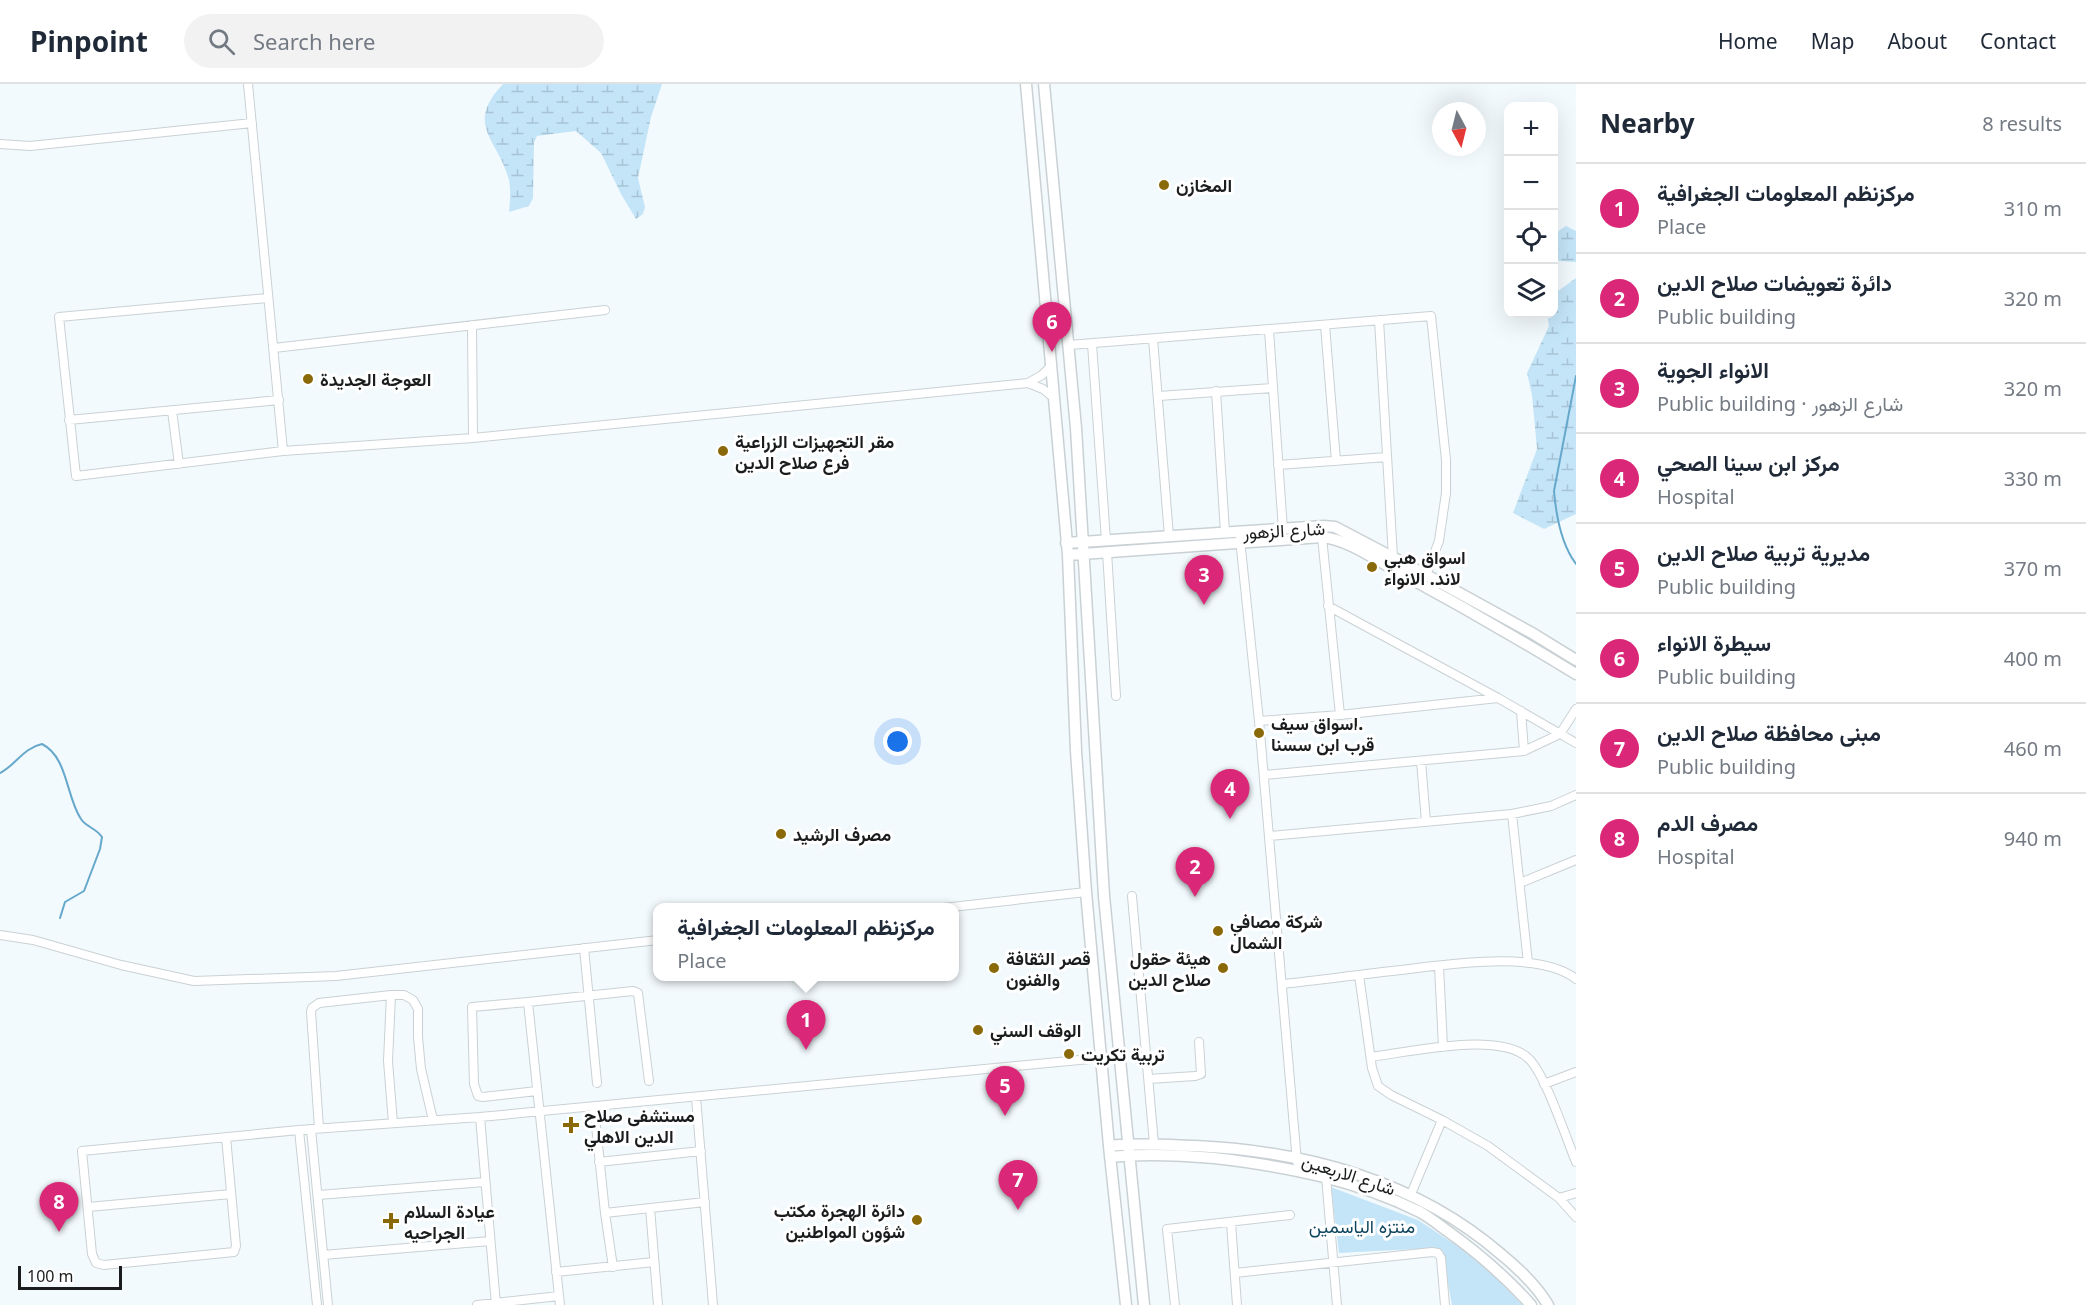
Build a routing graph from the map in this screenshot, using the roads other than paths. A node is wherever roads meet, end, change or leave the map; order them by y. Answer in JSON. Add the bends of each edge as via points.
{"nodes":[{"id":1,"x":248,"y":84,"type":"edge"},
{"id":2,"x":1026,"y":84,"type":"edge"},
{"id":3,"x":1044,"y":84,"type":"edge"},
{"id":4,"x":252,"y":123,"type":"junction"},
{"id":5,"x":0,"y":144,"type":"edge"},
{"id":6,"x":1061,"y":262,"type":"junction"},
{"id":7,"x":1043,"y":266,"type":"junction"},
{"id":8,"x":268,"y":298,"type":"junction"},
{"id":9,"x":605,"y":310,"type":"dead end"},
{"id":10,"x":1380,"y":320,"type":"junction"},
{"id":11,"x":472,"y":325,"type":"junction"},
{"id":12,"x":1325,"y":325,"type":"junction"},
{"id":13,"x":1269,"y":330,"type":"junction"},
{"id":14,"x":1153,"y":339,"type":"junction"},
{"id":15,"x":1092,"y":344,"type":"junction"},
{"id":16,"x":1069,"y":345,"type":"junction"},
{"id":17,"x":274,"y":348,"type":"junction"},
{"id":18,"x":1052,"y":365,"type":"junction"},
{"id":19,"x":1028,"y":383,"type":"junction"},
{"id":20,"x":1273,"y":388,"type":"junction"},
{"id":21,"x":1216,"y":391,"type":"junction"},
{"id":22,"x":1159,"y":396,"type":"junction"},
{"id":23,"x":1054,"y":398,"type":"junction"},
{"id":24,"x":279,"y":400,"type":"junction"},
{"id":25,"x":172,"y":411,"type":"junction"},
{"id":26,"x":69,"y":420,"type":"junction"},
{"id":27,"x":473,"y":438,"type":"junction"},
{"id":28,"x":283,"y":451,"type":"junction"},
{"id":29,"x":1387,"y":457,"type":"junction"},
{"id":30,"x":1336,"y":461,"type":"junction"},
{"id":31,"x":179,"y":464,"type":"junction"},
{"id":32,"x":1278,"y":465,"type":"junction"},
{"id":33,"x":1283,"y":530,"type":"junction"},
{"id":34,"x":1225,"y":532,"type":"junction"},
{"id":35,"x":1169,"y":536,"type":"junction"},
{"id":36,"x":1323,"y":537,"type":"junction"},
{"id":37,"x":1239,"y":538,"type":"junction"},
{"id":38,"x":1106,"y":540,"type":"junction"},
{"id":39,"x":1084,"y":541,"type":"junction"},
{"id":40,"x":1066,"y":543,"type":"junction"},
{"id":41,"x":1107,"y":552,"type":"junction"},
{"id":42,"x":1084,"y":554,"type":"junction"},
{"id":43,"x":1068,"y":555,"type":"junction"},
{"id":44,"x":1393,"y":557,"type":"junction"},
{"id":45,"x":1426,"y":575,"type":"junction"},
{"id":46,"x":1329,"y":606,"type":"junction"},
{"id":47,"x":1576,"y":660,"type":"edge"},
{"id":48,"x":1576,"y":674,"type":"edge"},
{"id":49,"x":1116,"y":696,"type":"dead end"},
{"id":50,"x":1498,"y":698,"type":"junction"},
{"id":51,"x":1576,"y":709,"type":"edge"},
{"id":52,"x":1521,"y":711,"type":"junction"},
{"id":53,"x":1340,"y":715,"type":"junction"},
{"id":54,"x":1259,"y":721,"type":"junction"},
{"id":55,"x":1560,"y":734,"type":"junction"},
{"id":56,"x":1576,"y":743,"type":"edge"},
{"id":57,"x":1524,"y":751,"type":"junction"},
{"id":58,"x":1421,"y":760,"type":"junction"},
{"id":59,"x":1264,"y":775,"type":"junction"},
{"id":60,"x":1576,"y":795,"type":"edge"},
{"id":61,"x":1512,"y":814,"type":"junction"},
{"id":62,"x":1426,"y":822,"type":"junction"},
{"id":63,"x":1269,"y":836,"type":"junction"},
{"id":64,"x":1576,"y":860,"type":"edge"},
{"id":65,"x":1520,"y":883,"type":"junction"},
{"id":66,"x":1086,"y":891,"type":"junction"},
{"id":67,"x":1132,"y":897,"type":"dead end"},
{"id":68,"x":959,"y":906,"type":"edge"},
{"id":69,"x":0,"y":935,"type":"edge"},
{"id":70,"x":653,"y":940,"type":"edge"},
{"id":71,"x":584,"y":948,"type":"junction"},
{"id":72,"x":1528,"y":963,"type":"junction"},
{"id":73,"x":1439,"y":966,"type":"junction"},
{"id":74,"x":1359,"y":975,"type":"junction"},
{"id":75,"x":1576,"y":979,"type":"edge"},
{"id":76,"x":1283,"y":984,"type":"junction"},
{"id":77,"x":391,"y":995,"type":"junction"},
{"id":78,"x":588,"y":996,"type":"junction"},
{"id":79,"x":528,"y":1002,"type":"junction"},
{"id":80,"x":1199,"y":1041,"type":"dead end"},
{"id":81,"x":1443,"y":1047,"type":"junction"},
{"id":82,"x":1371,"y":1057,"type":"junction"},
{"id":83,"x":1101,"y":1058,"type":"junction"},
{"id":84,"x":1576,"y":1072,"type":"edge"},
{"id":85,"x":1149,"y":1079,"type":"junction"},
{"id":86,"x":649,"y":1081,"type":"dead end"},
{"id":87,"x":597,"y":1083,"type":"dead end"},
{"id":88,"x":1544,"y":1084,"type":"junction"},
{"id":89,"x":537,"y":1091,"type":"junction"},
{"id":90,"x":696,"y":1096,"type":"junction"},
{"id":91,"x":594,"y":1106,"type":"junction"},
{"id":92,"x":541,"y":1111,"type":"junction"},
{"id":93,"x":480,"y":1117,"type":"junction"},
{"id":94,"x":433,"y":1120,"type":"junction"},
{"id":95,"x":1442,"y":1120,"type":"junction"},
{"id":96,"x":393,"y":1123,"type":"junction"},
{"id":97,"x":315,"y":1129,"type":"junction"},
{"id":98,"x":299,"y":1130,"type":"junction"},
{"id":99,"x":226,"y":1137,"type":"junction"},
{"id":100,"x":1154,"y":1144,"type":"junction"},
{"id":101,"x":1128,"y":1149,"type":"junction"},
{"id":102,"x":701,"y":1151,"type":"junction"},
{"id":103,"x":1109,"y":1152,"type":"junction"},
{"id":104,"x":1297,"y":1157,"type":"junction"},
{"id":105,"x":599,"y":1162,"type":"junction"},
{"id":106,"x":1576,"y":1162,"type":"edge"},
{"id":107,"x":1297,"y":1171,"type":"junction"},
{"id":108,"x":1326,"y":1177,"type":"junction"},
{"id":109,"x":485,"y":1182,"type":"junction"},
{"id":110,"x":1576,"y":1193,"type":"edge"},
{"id":111,"x":231,"y":1194,"type":"junction"},
{"id":112,"x":1411,"y":1194,"type":"junction"},
{"id":113,"x":318,"y":1195,"type":"junction"},
{"id":114,"x":1559,"y":1198,"type":"junction"},
{"id":115,"x":705,"y":1202,"type":"junction"},
{"id":116,"x":88,"y":1207,"type":"junction"},
{"id":117,"x":650,"y":1208,"type":"junction"},
{"id":118,"x":605,"y":1213,"type":"junction"},
{"id":119,"x":1290,"y":1215,"type":"dead end"},
{"id":120,"x":1576,"y":1217,"type":"edge"},
{"id":121,"x":1231,"y":1223,"type":"junction"},
{"id":122,"x":490,"y":1241,"type":"junction"},
{"id":123,"x":323,"y":1255,"type":"junction"},
{"id":124,"x":654,"y":1262,"type":"junction"},
{"id":125,"x":1333,"y":1263,"type":"junction"},
{"id":126,"x":613,"y":1267,"type":"junction"},
{"id":127,"x":556,"y":1272,"type":"junction"},
{"id":128,"x":1235,"y":1273,"type":"junction"},
{"id":129,"x":559,"y":1300,"type":"edge"},
{"id":130,"x":496,"y":1304,"type":"edge"},
{"id":131,"x":317,"y":1305,"type":"edge"},
{"id":132,"x":328,"y":1305,"type":"edge"},
{"id":133,"x":477,"y":1305,"type":"edge"},
{"id":134,"x":658,"y":1305,"type":"edge"},
{"id":135,"x":714,"y":1305,"type":"edge"},
{"id":136,"x":1126,"y":1305,"type":"edge"},
{"id":137,"x":1144,"y":1305,"type":"edge"},
{"id":138,"x":1175,"y":1305,"type":"edge"},
{"id":139,"x":1238,"y":1305,"type":"edge"},
{"id":140,"x":1337,"y":1305,"type":"edge"},
{"id":141,"x":1445,"y":1305,"type":"edge"},
{"id":142,"x":1532,"y":1305,"type":"edge"},
{"id":143,"x":1548,"y":1305,"type":"edge"}],
"edges":[{"from":1,"to":4,"type":"street"},
{"from":2,"to":7,"type":"main road"},
{"from":3,"to":6,"type":"main road"},
{"from":4,"to":5,"type":"street","via":[[30,146]]},
{"from":4,"to":8,"type":"street"},
{"from":6,"to":7,"type":"main road"},
{"from":6,"to":16,"type":"main road"},
{"from":7,"to":18,"type":"main road"},
{"from":8,"to":17,"type":"street"},
{"from":8,"to":26,"type":"street","via":[[59,317]]},
{"from":9,"to":11,"type":"street"},
{"from":10,"to":12,"type":"street"},
{"from":10,"to":29,"type":"street"},
{"from":10,"to":45,"type":"street","via":[[1431,316],[1446,482],[1439,541]]},
{"from":11,"to":17,"type":"street"},
{"from":11,"to":27,"type":"street"},
{"from":12,"to":13,"type":"street"},
{"from":12,"to":30,"type":"street"},
{"from":13,"to":14,"type":"street"},
{"from":13,"to":20,"type":"street"},
{"from":14,"to":15,"type":"street"},
{"from":14,"to":22,"type":"street"},
{"from":15,"to":16,"type":"street"},
{"from":15,"to":38,"type":"street"},
{"from":16,"to":39,"type":"main road"},
{"from":17,"to":24,"type":"street"},
{"from":18,"to":19,"type":"street"},
{"from":18,"to":23,"type":"main road"},
{"from":19,"to":23,"type":"street"},
{"from":19,"to":27,"type":"street"},
{"from":20,"to":21,"type":"street"},
{"from":20,"to":32,"type":"street"},
{"from":21,"to":22,"type":"street"},
{"from":21,"to":34,"type":"street"},
{"from":22,"to":35,"type":"street"},
{"from":23,"to":40,"type":"main road"},
{"from":24,"to":25,"type":"street"},
{"from":24,"to":28,"type":"street"},
{"from":25,"to":26,"type":"street"},
{"from":25,"to":31,"type":"street"},
{"from":26,"to":31,"type":"street","via":[[76,476]]},
{"from":27,"to":28,"type":"street"},
{"from":28,"to":31,"type":"street"},
{"from":29,"to":30,"type":"street"},
{"from":29,"to":44,"type":"street"},
{"from":30,"to":32,"type":"street"},
{"from":32,"to":33,"type":"street"},
{"from":33,"to":37,"type":"main road","name":"شارع الزهور"},
{"from":33,"to":44,"type":"main road","name":"شارع الزهور","via":[[1335,527]]},
{"from":34,"to":35,"type":"main road","name":"شارع الزهور"},
{"from":34,"to":37,"type":"main road","name":"شارع الزهور"},
{"from":35,"to":38,"type":"main road","name":"شارع الزهور"},
{"from":36,"to":37,"type":"main road","name":"شارع الزهور"},
{"from":36,"to":46,"type":"street"},
{"from":36,"to":48,"type":"main road","name":"شارع الزهور","via":[[1363,553],[1486,619]]},
{"from":37,"to":41,"type":"main road","name":"شارع الزهور"},
{"from":37,"to":54,"type":"street"},
{"from":38,"to":39,"type":"main road","name":"شارع الزهور"},
{"from":39,"to":40,"type":"main road","name":"شارع الزهور"},
{"from":39,"to":42,"type":"main road"},
{"from":40,"to":43,"type":"main road"},
{"from":41,"to":42,"type":"main road","name":"شارع الزهور"},
{"from":41,"to":49,"type":"street"},
{"from":42,"to":43,"type":"main road","name":"شارع الزهور"},
{"from":42,"to":101,"type":"main road","via":[[1104,896]]},
{"from":43,"to":66,"type":"main road"},
{"from":44,"to":45,"type":"main road","name":"شارع الزهور"},
{"from":45,"to":47,"type":"main road","name":"شارع الزهور"},
{"from":46,"to":50,"type":"street"},
{"from":46,"to":53,"type":"street"},
{"from":50,"to":52,"type":"street"},
{"from":50,"to":53,"type":"street"},
{"from":51,"to":55,"type":"street"},
{"from":52,"to":55,"type":"street"},
{"from":52,"to":57,"type":"street"},
{"from":53,"to":54,"type":"street"},
{"from":54,"to":59,"type":"street"},
{"from":55,"to":56,"type":"street"},
{"from":55,"to":57,"type":"street"},
{"from":57,"to":58,"type":"street"},
{"from":58,"to":59,"type":"street"},
{"from":58,"to":62,"type":"street"},
{"from":59,"to":63,"type":"street"},
{"from":60,"to":61,"type":"street","via":[[1551,806]]},
{"from":61,"to":62,"type":"street"},
{"from":61,"to":65,"type":"street"},
{"from":62,"to":63,"type":"street"},
{"from":63,"to":76,"type":"street"},
{"from":64,"to":65,"type":"street"},
{"from":65,"to":72,"type":"street"},
{"from":66,"to":68,"type":"street"},
{"from":66,"to":83,"type":"main road"},
{"from":67,"to":85,"type":"street"},
{"from":69,"to":71,"type":"street","via":[[194,981],[336,976]]},
{"from":70,"to":71,"type":"street"},
{"from":71,"to":78,"type":"street"},
{"from":72,"to":73,"type":"street"},
{"from":72,"to":75,"type":"street","via":[[1556,968]]},
{"from":73,"to":74,"type":"street"},
{"from":73,"to":81,"type":"street"},
{"from":74,"to":76,"type":"street"},
{"from":74,"to":82,"type":"street"},
{"from":76,"to":104,"type":"street"},
{"from":77,"to":94,"type":"street","via":[[404,995],[418,1009],[421,1069]]},
{"from":77,"to":96,"type":"street","via":[[388,1061]]},
{"from":77,"to":97,"type":"street","via":[[312,1008]]},
{"from":78,"to":79,"type":"street"},
{"from":78,"to":86,"type":"street","via":[[638,993]]},
{"from":78,"to":87,"type":"street"},
{"from":79,"to":89,"type":"street"},
{"from":79,"to":89,"type":"street","via":[[472,1007],[474,1084],[478,1096],[483,1097]]},
{"from":80,"to":85,"type":"street","via":[[1201,1074]]},
{"from":81,"to":82,"type":"street"},
{"from":81,"to":88,"type":"street","via":[[1508,1047],[1529,1058]]},
{"from":82,"to":95,"type":"street","via":[[1378,1086]]},
{"from":83,"to":90,"type":"street"},
{"from":83,"to":103,"type":"main road"},
{"from":84,"to":88,"type":"street"},
{"from":85,"to":100,"type":"street"},
{"from":88,"to":106,"type":"street"},
{"from":89,"to":92,"type":"street"},
{"from":90,"to":91,"type":"street"},
{"from":90,"to":102,"type":"street"},
{"from":91,"to":92,"type":"street"},
{"from":91,"to":105,"type":"street"},
{"from":92,"to":93,"type":"street"},
{"from":92,"to":127,"type":"street"},
{"from":93,"to":94,"type":"street"},
{"from":93,"to":109,"type":"street"},
{"from":94,"to":96,"type":"street"},
{"from":95,"to":112,"type":"street"},
{"from":95,"to":114,"type":"street","via":[[1488,1146]]},
{"from":96,"to":97,"type":"street"},
{"from":97,"to":98,"type":"street"},
{"from":97,"to":113,"type":"street"},
{"from":98,"to":99,"type":"street"},
{"from":98,"to":131,"type":"street"},
{"from":99,"to":111,"type":"street"},
{"from":99,"to":116,"type":"street","via":[[82,1151]]},
{"from":100,"to":101,"type":"main road","name":"شارع الاربعين"},
{"from":100,"to":104,"type":"main road","name":"شارع الاربعين","via":[[1233,1148]]},
{"from":101,"to":103,"type":"main road","name":"شارع الاربعين"},
{"from":101,"to":107,"type":"main road","via":[[1260,1163]]},
{"from":101,"to":137,"type":"main road"},
{"from":102,"to":105,"type":"street"},
{"from":102,"to":115,"type":"street"},
{"from":103,"to":136,"type":"main road"},
{"from":104,"to":107,"type":"street"},
{"from":104,"to":112,"type":"main road","name":"شارع الاربعين"},
{"from":105,"to":118,"type":"street"},
{"from":107,"to":108,"type":"main road"},
{"from":108,"to":125,"type":"street"},
{"from":108,"to":142,"type":"main road","via":[[1422,1213],[1477,1252]]},
{"from":109,"to":113,"type":"street"},
{"from":109,"to":122,"type":"street"},
{"from":110,"to":114,"type":"street"},
{"from":111,"to":116,"type":"street"},
{"from":111,"to":116,"type":"street","via":[[234,1252],[104,1265],[96,1263],[92,1254]]},
{"from":112,"to":143,"type":"main road","name":"شارع الاربعين","via":[[1479,1235],[1512,1264]]},
{"from":113,"to":123,"type":"street"},
{"from":114,"to":120,"type":"street"},
{"from":115,"to":117,"type":"street"},
{"from":115,"to":135,"type":"street"},
{"from":117,"to":118,"type":"street"},
{"from":117,"to":124,"type":"street"},
{"from":118,"to":126,"type":"street"},
{"from":119,"to":121,"type":"street"},
{"from":121,"to":128,"type":"street"},
{"from":121,"to":138,"type":"street","via":[[1167,1229]]},
{"from":122,"to":123,"type":"street"},
{"from":122,"to":130,"type":"street"},
{"from":123,"to":132,"type":"street"},
{"from":124,"to":126,"type":"street"},
{"from":124,"to":134,"type":"street"},
{"from":125,"to":128,"type":"street"},
{"from":125,"to":140,"type":"street"},
{"from":125,"to":141,"type":"street","via":[[1438,1253]]},
{"from":126,"to":127,"type":"street"},
{"from":127,"to":129,"type":"street"},
{"from":128,"to":139,"type":"street"},
{"from":129,"to":130,"type":"street"},
{"from":130,"to":133,"type":"street"}]}
